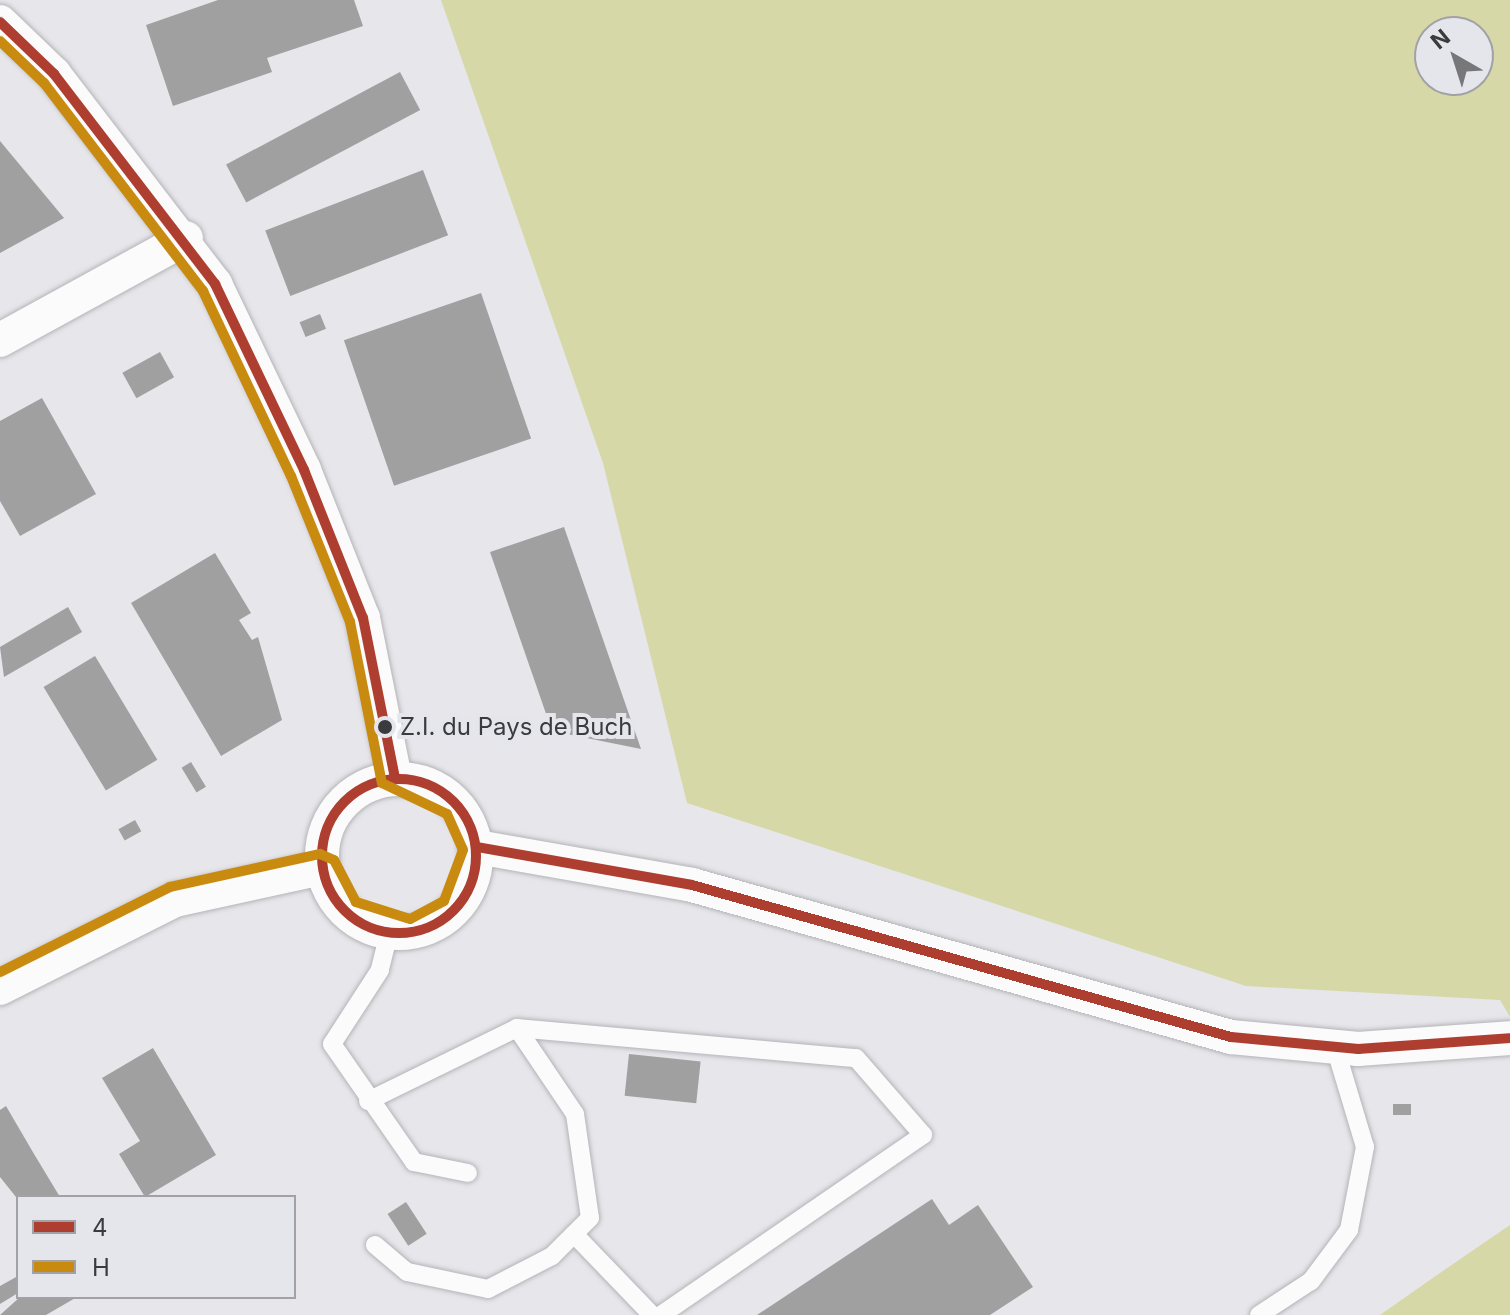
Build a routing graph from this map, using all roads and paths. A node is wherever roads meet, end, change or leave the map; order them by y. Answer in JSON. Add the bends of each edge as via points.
{"nodes":[{"id":1,"x":0,"y":22,"type":"edge"},
{"id":2,"x":186,"y":238,"type":"junction"},
{"id":3,"x":0,"y":340,"type":"edge"},
{"id":4,"x":395,"y":778,"type":"junction"},
{"id":5,"x":477,"y":847,"type":"junction"},
{"id":6,"x":322,"y":868,"type":"junction"},
{"id":7,"x":389,"y":933,"type":"junction"},
{"id":8,"x":0,"y":988,"type":"edge"},
{"id":9,"x":517,"y":1028,"type":"junction"},
{"id":10,"x":1510,"y":1038,"type":"edge"},
{"id":11,"x":1335,"y":1047,"type":"junction"},
{"id":12,"x":368,"y":1101,"type":"junction"},
{"id":13,"x":468,"y":1173,"type":"dead end"},
{"id":14,"x":574,"y":1234,"type":"junction"},
{"id":15,"x":375,"y":1245,"type":"dead end"},
{"id":16,"x":652,"y":1315,"type":"edge"},
{"id":17,"x":661,"y":1315,"type":"edge"},
{"id":18,"x":1259,"y":1315,"type":"edge"}],
"edges":[{"from":1,"to":2,"type":"street","via":[[54,74]]},
{"from":2,"to":3,"type":"street"},
{"from":2,"to":4,"type":"street","via":[[304,470],[363,618]]},
{"from":4,"to":5,"type":"street","via":[[419,780],[458,804]]},
{"from":4,"to":6,"type":"street","via":[[347,797],[322,842]]},
{"from":5,"to":7,"type":"street","via":[[476,871],[454,912],[412,933]]},
{"from":5,"to":11,"type":"street","via":[[692,885],[1231,1037]]},
{"from":6,"to":7,"type":"street","via":[[345,912]]},
{"from":6,"to":8,"type":"street","via":[[175,900]]},
{"from":7,"to":12,"type":"lane","via":[[380,970],[332,1044]]},
{"from":9,"to":12,"type":"lane"},
{"from":9,"to":14,"type":"lane","via":[[575,1114],[590,1218]]},
{"from":9,"to":17,"type":"lane","via":[[856,1058],[923,1135]]},
{"from":10,"to":11,"type":"street","via":[[1472,1046]]},
{"from":11,"to":18,"type":"lane","via":[[1365,1147],[1349,1230],[1311,1281]]},
{"from":12,"to":13,"type":"lane","via":[[414,1162]]},
{"from":14,"to":15,"type":"lane","via":[[552,1256],[488,1289],[407,1272]]},
{"from":14,"to":16,"type":"lane"}]}
